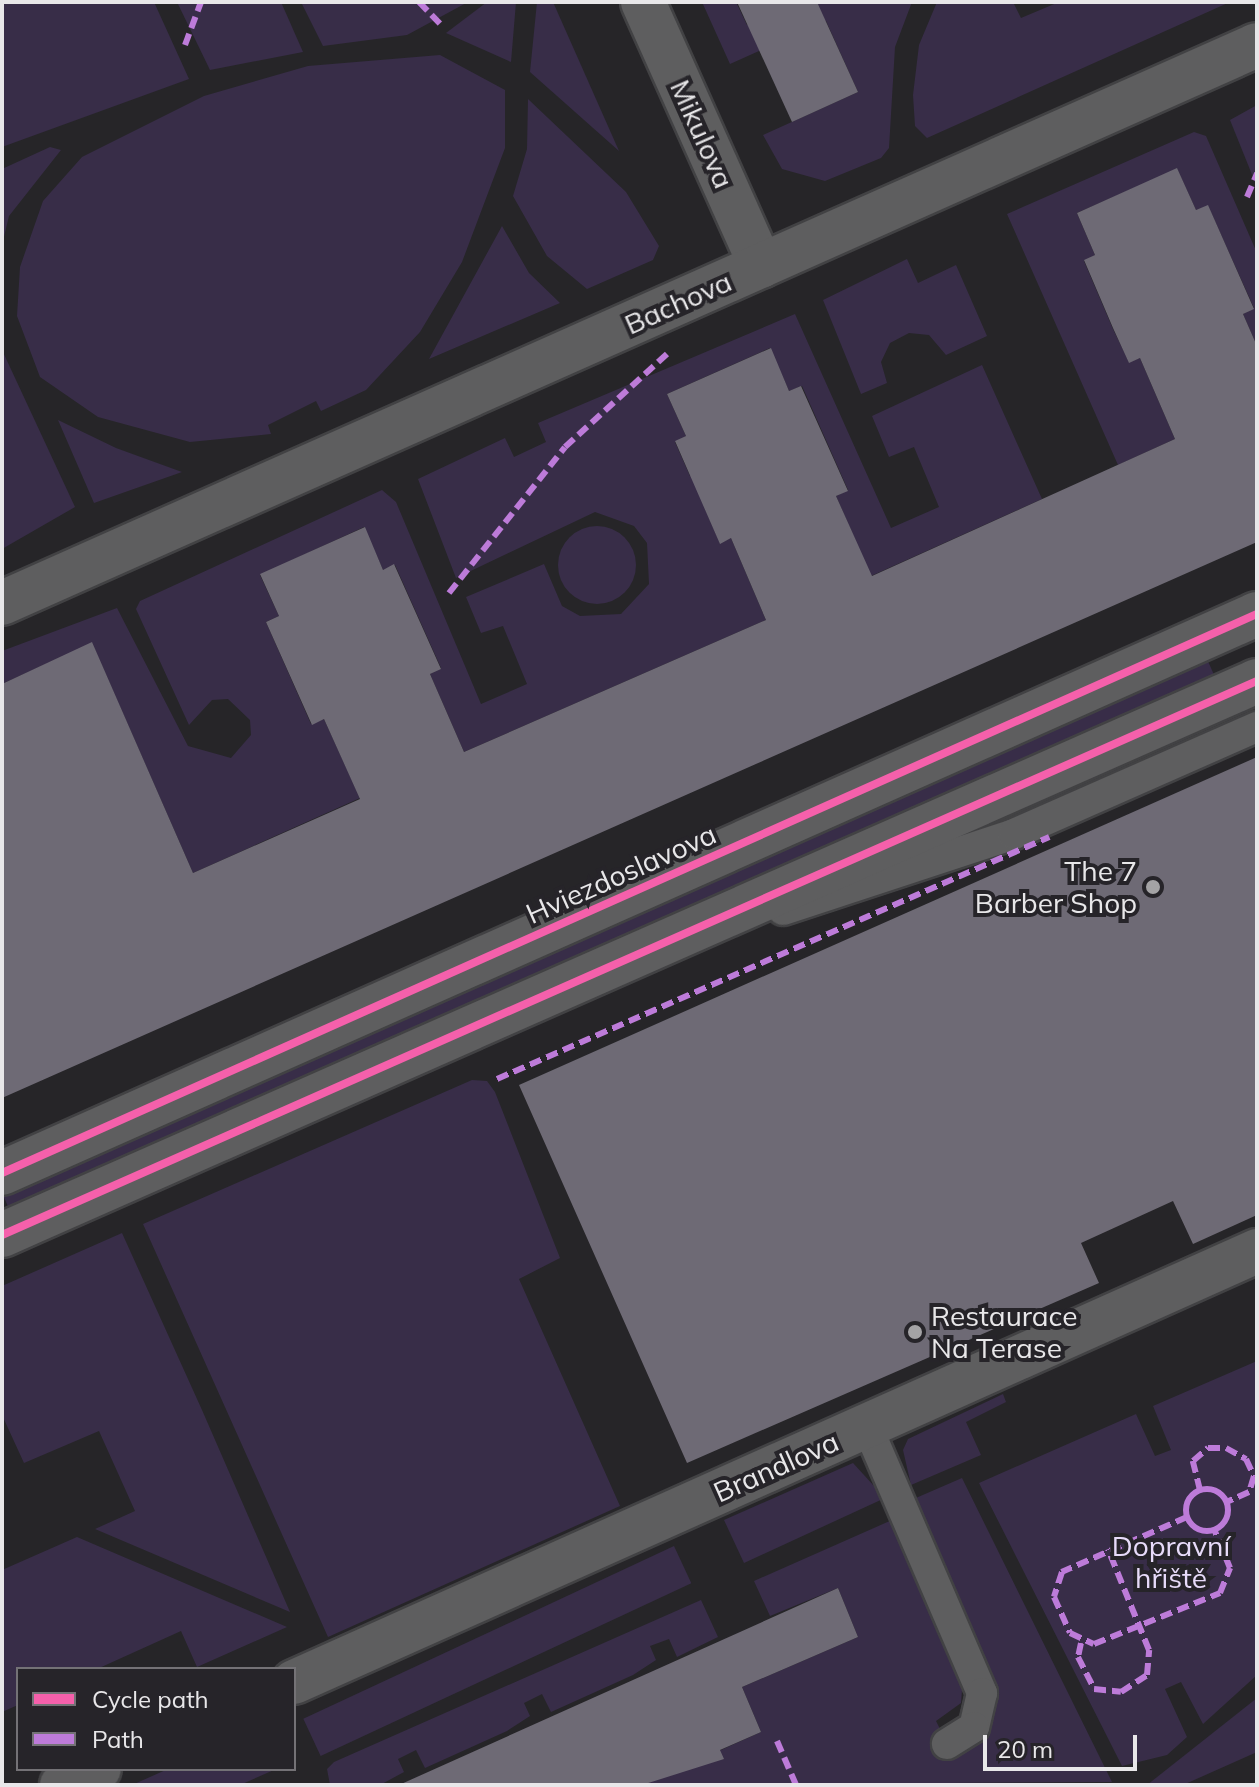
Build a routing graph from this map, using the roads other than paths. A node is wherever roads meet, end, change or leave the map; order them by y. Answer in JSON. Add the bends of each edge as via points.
{"nodes":[{"id":1,"x":643,"y":2,"type":"edge"},
{"id":2,"x":1257,"y":45,"type":"edge"},
{"id":3,"x":761,"y":266,"type":"junction"},
{"id":4,"x":2,"y":603,"type":"edge"},
{"id":5,"x":1257,"y":614,"type":"edge"},
{"id":6,"x":1257,"y":681,"type":"edge"},
{"id":7,"x":1257,"y":727,"type":"edge"},
{"id":8,"x":607,"y":969,"type":"junction"},
{"id":9,"x":2,"y":1173,"type":"edge"},
{"id":10,"x":2,"y":1235,"type":"edge"},
{"id":11,"x":1257,"y":1251,"type":"edge"},
{"id":12,"x":867,"y":1426,"type":"junction"},
{"id":13,"x":296,"y":1681,"type":"edge"},
{"id":14,"x":947,"y":1744,"type":"dead end"},
{"id":15,"x":94,"y":1771,"type":"edge"},
{"id":16,"x":62,"y":1785,"type":"edge"}],
"edges":[{"from":1,"to":3,"type":"street","name":"Mikulova"},
{"from":2,"to":3,"type":"street","name":"Bachova"},
{"from":3,"to":4,"type":"street","name":"Bachova"},
{"from":5,"to":9,"type":"street","name":"Hviezdoslavova"},
{"from":6,"to":8,"type":"street"},
{"from":7,"to":8,"type":"lane","via":[[1014,834]]},
{"from":8,"to":10,"type":"street"},
{"from":11,"to":12,"type":"street","name":"Brandlova"},
{"from":12,"to":13,"type":"street","name":"Brandlova"},
{"from":12,"to":14,"type":"lane","via":[[982,1693],[974,1727]]},
{"from":15,"to":16,"type":"street"}]}
